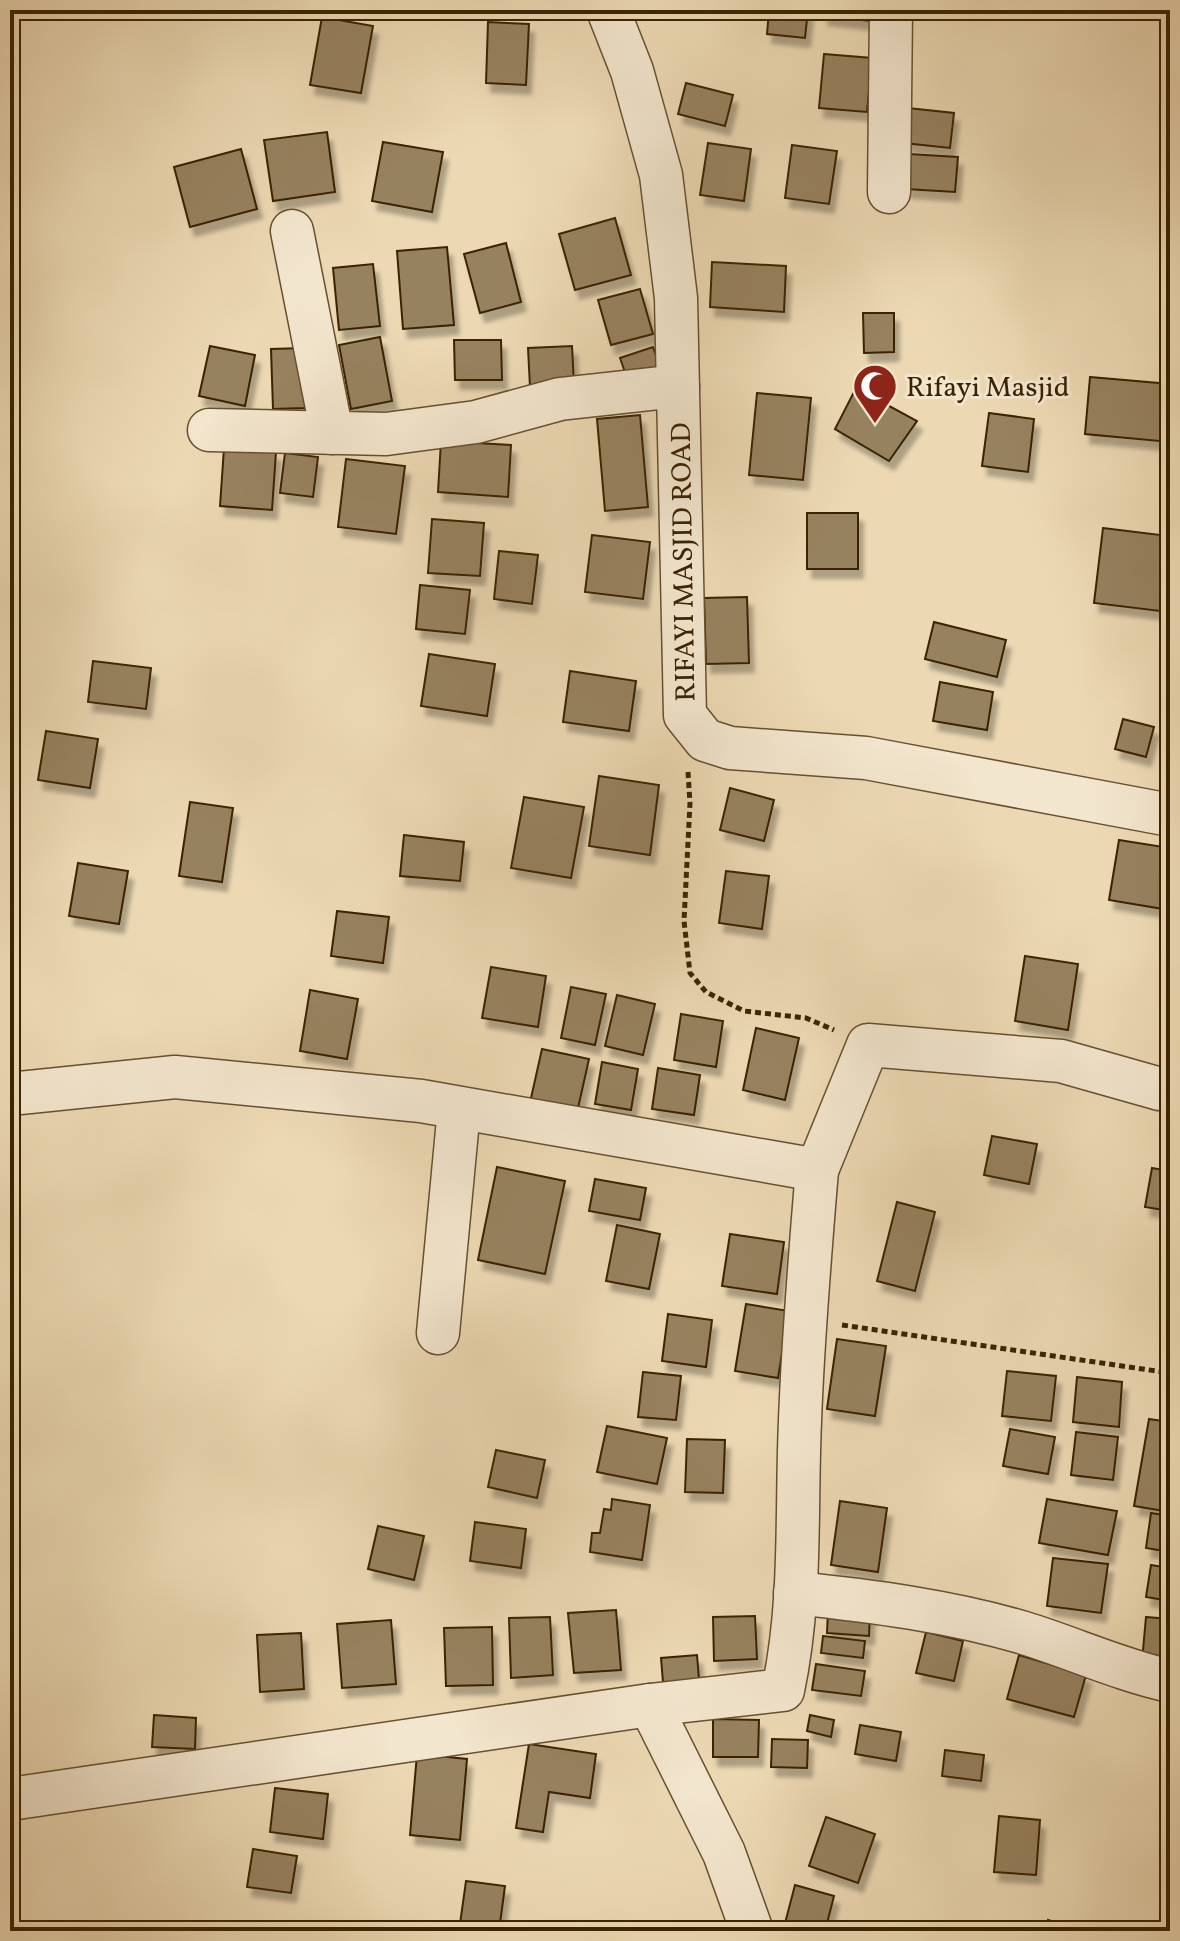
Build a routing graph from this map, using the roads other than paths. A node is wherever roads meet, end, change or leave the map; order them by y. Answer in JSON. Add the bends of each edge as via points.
{"nodes":[{"id":1,"x":608,"y":10,"type":"edge"},
{"id":2,"x":891,"y":10,"type":"edge"},
{"id":3,"x":889,"y":192,"type":"dead end"},
{"id":4,"x":292,"y":231,"type":"dead end"},
{"id":5,"x":678,"y":386,"type":"junction"},
{"id":6,"x":209,"y":430,"type":"dead end"},
{"id":7,"x":332,"y":433,"type":"junction"},
{"id":8,"x":1170,"y":815,"type":"edge"},
{"id":9,"x":1170,"y":1089,"type":"edge"},
{"id":10,"x":10,"y":1094,"type":"edge"},
{"id":11,"x":459,"y":1109,"type":"junction"},
{"id":12,"x":817,"y":1170,"type":"junction"},
{"id":13,"x":438,"y":1333,"type":"dead end"},
{"id":14,"x":795,"y":1593,"type":"junction"},
{"id":15,"x":1170,"y":1681,"type":"edge"},
{"id":16,"x":650,"y":1705,"type":"junction"},
{"id":17,"x":10,"y":1799,"type":"edge"},
{"id":18,"x":752,"y":1931,"type":"edge"}],
"edges":[{"from":1,"to":5,"type":"street","name":"RIFAYI MASJID ROAD","via":[[632,71],[661,175],[676,298]]},
{"from":2,"to":3,"type":"street"},
{"from":4,"to":7,"type":"street"},
{"from":5,"to":7,"type":"street","via":[[560,399],[476,422],[386,434]]},
{"from":5,"to":8,"type":"street","name":"RIFAYI MASJID ROAD","via":[[685,715],[705,740],[730,748],[866,758]]},
{"from":6,"to":7,"type":"street"},
{"from":9,"to":12,"type":"street","via":[[1061,1061],[868,1045]]},
{"from":10,"to":11,"type":"street","via":[[175,1077]]},
{"from":11,"to":12,"type":"street"},
{"from":11,"to":13,"type":"street"},
{"from":12,"to":14,"type":"street","via":[[805,1320]]},
{"from":14,"to":15,"type":"street","via":[[977,1621]]},
{"from":14,"to":16,"type":"street","via":[[783,1690]]},
{"from":16,"to":17,"type":"street"},
{"from":16,"to":18,"type":"street","via":[[724,1853]]}]}
